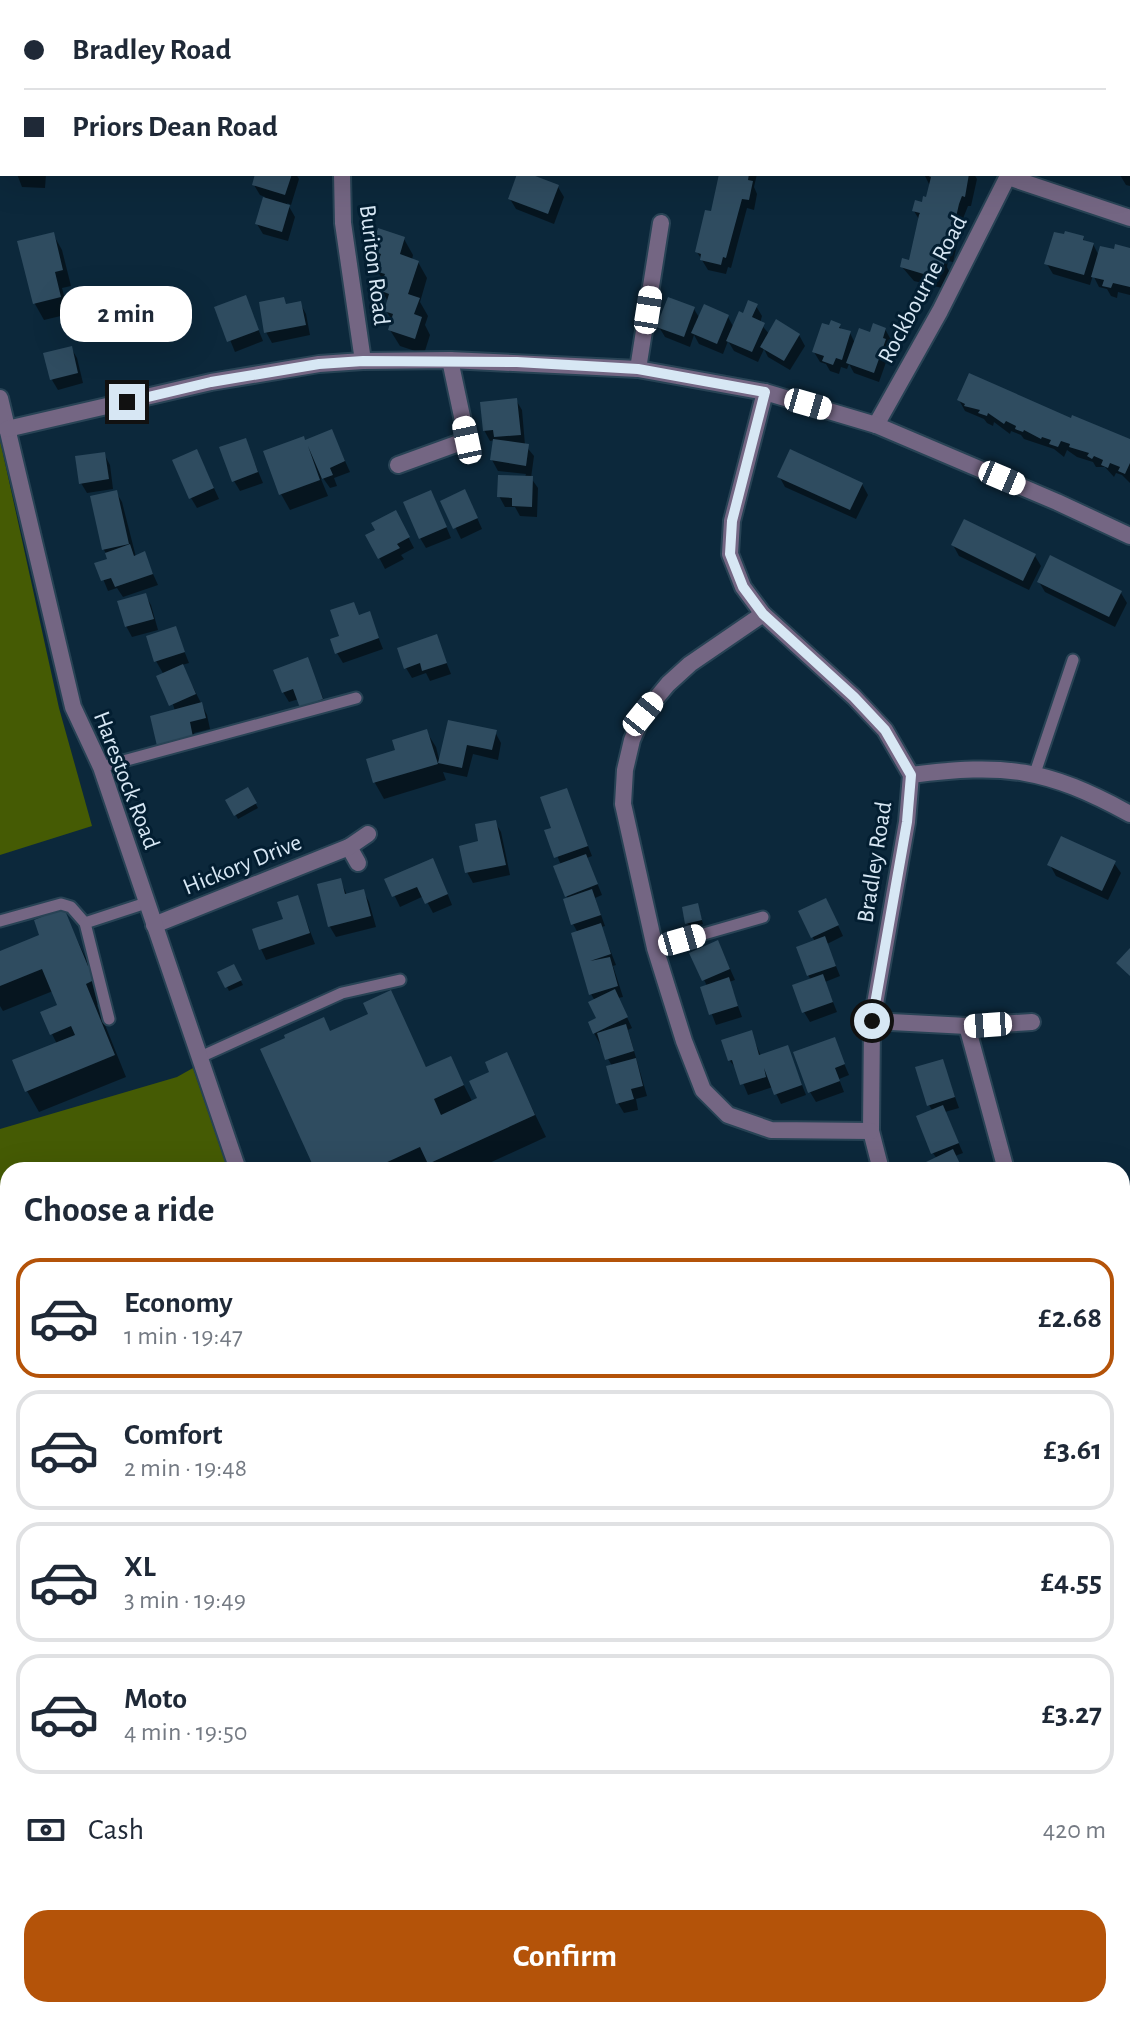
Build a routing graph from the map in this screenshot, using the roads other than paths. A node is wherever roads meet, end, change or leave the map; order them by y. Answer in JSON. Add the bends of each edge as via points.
{"nodes":[{"id":1,"x":342,"y":176,"type":"edge"},
{"id":2,"x":1008,"y":176,"type":"edge"},
{"id":3,"x":1130,"y":218,"type":"edge"},
{"id":4,"x":661,"y":223,"type":"dead end"},
{"id":5,"x":450,"y":360,"type":"junction"},
{"id":6,"x":363,"y":361,"type":"junction"},
{"id":7,"x":638,"y":369,"type":"junction"},
{"id":8,"x":765,"y":392,"type":"junction"},
{"id":9,"x":0,"y":398,"type":"edge"},
{"id":10,"x":876,"y":425,"type":"junction"},
{"id":11,"x":7,"y":429,"type":"junction"},
{"id":12,"x":398,"y":465,"type":"dead end"},
{"id":13,"x":1130,"y":535,"type":"edge"},
{"id":14,"x":763,"y":614,"type":"junction"},
{"id":15,"x":1073,"y":660,"type":"dead end"},
{"id":16,"x":356,"y":698,"type":"dead end"},
{"id":17,"x":101,"y":767,"type":"junction"},
{"id":18,"x":1035,"y":773,"type":"junction"},
{"id":19,"x":911,"y":775,"type":"junction"},
{"id":20,"x":1130,"y":814,"type":"edge"},
{"id":21,"x":368,"y":834,"type":"dead end"},
{"id":22,"x":349,"y":847,"type":"junction"},
{"id":23,"x":358,"y":863,"type":"dead end"},
{"id":24,"x":146,"y":903,"type":"junction"},
{"id":25,"x":763,"y":917,"type":"dead end"},
{"id":26,"x":0,"y":921,"type":"edge"},
{"id":27,"x":85,"y":923,"type":"junction"},
{"id":28,"x":154,"y":925,"type":"junction"},
{"id":29,"x":655,"y":948,"type":"junction"},
{"id":30,"x":400,"y":980,"type":"dead end"},
{"id":31,"x":109,"y":1019,"type":"dead end"},
{"id":32,"x":872,"y":1021,"type":"junction"},
{"id":33,"x":1032,"y":1022,"type":"dead end"},
{"id":34,"x":967,"y":1026,"type":"junction"},
{"id":35,"x":198,"y":1058,"type":"junction"},
{"id":36,"x":871,"y":1131,"type":"junction"},
{"id":37,"x":235,"y":1162,"type":"edge"},
{"id":38,"x":879,"y":1162,"type":"edge"},
{"id":39,"x":1004,"y":1162,"type":"edge"}],
"edges":[{"from":1,"to":6,"type":"street","name":"Buriton Road","via":[[343,223]]},
{"from":2,"to":3,"type":"street"},
{"from":2,"to":10,"type":"street","name":"Rockbourne Road"},
{"from":4,"to":7,"type":"street"},
{"from":5,"to":6,"type":"street"},
{"from":5,"to":7,"type":"street"},
{"from":5,"to":12,"type":"street","via":[[467,440]]},
{"from":6,"to":11,"type":"street","via":[[211,382]]},
{"from":7,"to":8,"type":"street"},
{"from":8,"to":10,"type":"street"},
{"from":8,"to":14,"type":"street","name":"Bradley Road","via":[[732,521],[730,554],[743,587]]},
{"from":9,"to":11,"type":"street","name":"Harestock Road"},
{"from":10,"to":13,"type":"street"},
{"from":11,"to":17,"type":"street","name":"Harestock Road","via":[[73,707]]},
{"from":14,"to":19,"type":"street","name":"Bradley Road","via":[[885,730]]},
{"from":14,"to":29,"type":"street","via":[[668,684],[643,714],[632,740],[623,804]]},
{"from":15,"to":18,"type":"lane"},
{"from":16,"to":17,"type":"lane"},
{"from":17,"to":24,"type":"street","name":"Harestock Road"},
{"from":18,"to":19,"type":"street","via":[[984,768]]},
{"from":18,"to":20,"type":"street"},
{"from":19,"to":32,"type":"street","name":"Bradley Road"},
{"from":21,"to":22,"type":"street","name":"Hickory Drive"},
{"from":22,"to":23,"type":"street"},
{"from":22,"to":28,"type":"street","name":"Hickory Drive"},
{"from":24,"to":27,"type":"lane"},
{"from":24,"to":28,"type":"street","name":"Harestock Road"},
{"from":25,"to":29,"type":"lane"},
{"from":26,"to":27,"type":"lane","via":[[61,904]]},
{"from":27,"to":31,"type":"lane"},
{"from":28,"to":35,"type":"street","name":"Harestock Road"},
{"from":29,"to":36,"type":"street","via":[[703,1090],[728,1115],[771,1130]]},
{"from":30,"to":35,"type":"lane","via":[[342,993]]},
{"from":32,"to":34,"type":"street"},
{"from":32,"to":36,"type":"street","name":"Bradley Road"},
{"from":33,"to":34,"type":"street"},
{"from":34,"to":39,"type":"street"},
{"from":35,"to":37,"type":"street","name":"Harestock Road"},
{"from":36,"to":38,"type":"street","name":"Bradley Road"}]}
